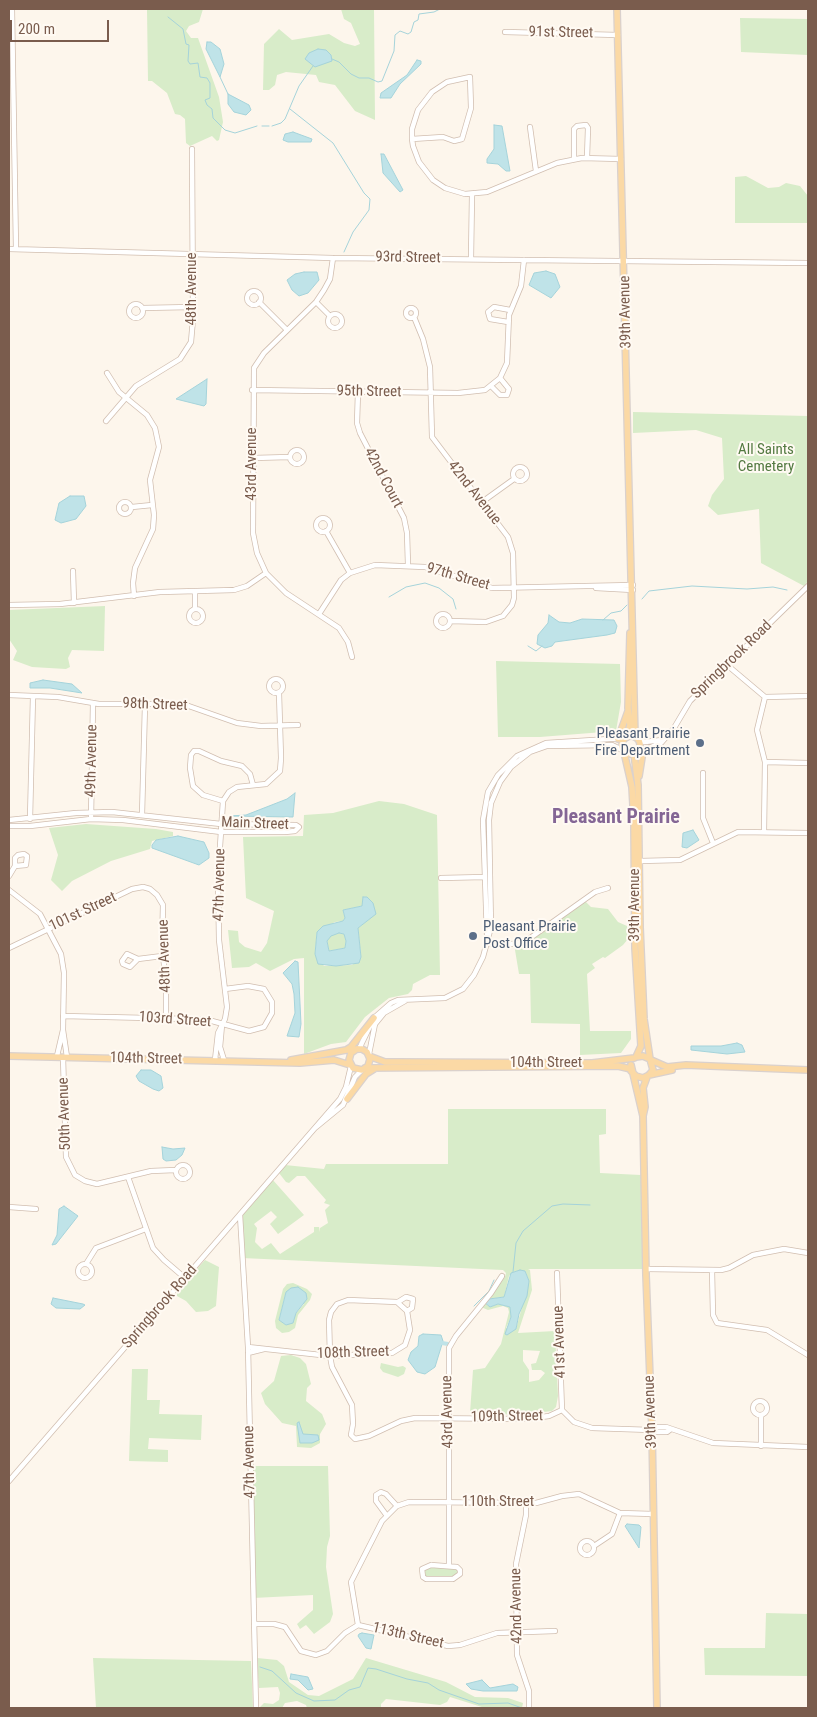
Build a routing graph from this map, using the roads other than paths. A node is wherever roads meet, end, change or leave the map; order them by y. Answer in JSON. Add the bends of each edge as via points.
{"nodes":[{"id":1,"x":12,"y":9,"type":"edge"},
{"id":2,"x":617,"y":9,"type":"edge"},
{"id":3,"x":504,"y":32,"type":"dead end"},
{"id":4,"x":618,"y":34,"type":"junction"},
{"id":5,"x":11,"y":96,"type":"edge"},
{"id":6,"x":530,"y":127,"type":"dead end"},
{"id":7,"x":412,"y":139,"type":"junction"},
{"id":8,"x":192,"y":149,"type":"dead end"},
{"id":9,"x":588,"y":158,"type":"junction"},
{"id":10,"x":621,"y":158,"type":"junction"},
{"id":11,"x":574,"y":159,"type":"junction"},
{"id":12,"x":536,"y":171,"type":"junction"},
{"id":13,"x":472,"y":194,"type":"junction"},
{"id":14,"x":9,"y":249,"type":"edge"},
{"id":15,"x":16,"y":249,"type":"junction"},
{"id":16,"x":192,"y":255,"type":"junction"},
{"id":17,"x":332,"y":258,"type":"junction"},
{"id":18,"x":471,"y":259,"type":"junction"},
{"id":19,"x":625,"y":259,"type":"junction"},
{"id":20,"x":524,"y":260,"type":"junction"},
{"id":21,"x":808,"y":263,"type":"edge"},
{"id":22,"x":259,"y":302,"type":"dead end"},
{"id":23,"x":316,"y":302,"type":"junction"},
{"id":24,"x":142,"y":308,"type":"dead end"},
{"id":25,"x":193,"y":308,"type":"junction"},
{"id":26,"x":510,"y":310,"type":"junction"},
{"id":27,"x":330,"y":316,"type":"dead end"},
{"id":28,"x":414,"y":317,"type":"dead end"},
{"id":29,"x":508,"y":322,"type":"junction"},
{"id":30,"x":287,"y":330,"type":"junction"},
{"id":31,"x":107,"y":373,"type":"dead end"},
{"id":32,"x":500,"y":378,"type":"junction"},
{"id":33,"x":492,"y":387,"type":"junction"},
{"id":34,"x":252,"y":390,"type":"junction"},
{"id":35,"x":358,"y":392,"type":"junction"},
{"id":36,"x":431,"y":392,"type":"junction"},
{"id":37,"x":126,"y":398,"type":"junction"},
{"id":38,"x":106,"y":421,"type":"dead end"},
{"id":39,"x":290,"y":457,"type":"dead end"},
{"id":40,"x":253,"y":458,"type":"junction"},
{"id":41,"x":514,"y":479,"type":"dead end"},
{"id":42,"x":482,"y":502,"type":"junction"},
{"id":43,"x":152,"y":505,"type":"junction"},
{"id":44,"x":132,"y":508,"type":"dead end"},
{"id":45,"x":326,"y":531,"type":"dead end"},
{"id":46,"x":408,"y":565,"type":"junction"},
{"id":47,"x":73,"y":571,"type":"dead end"},
{"id":48,"x":266,"y":573,"type":"junction"},
{"id":49,"x":350,"y":573,"type":"junction"},
{"id":50,"x":808,"y":586,"type":"edge"},
{"id":51,"x":633,"y":587,"type":"junction"},
{"id":52,"x":514,"y":589,"type":"junction"},
{"id":53,"x":195,"y":593,"type":"junction"},
{"id":54,"x":134,"y":596,"type":"junction"},
{"id":55,"x":74,"y":602,"type":"junction"},
{"id":56,"x":9,"y":605,"type":"edge"},
{"id":57,"x":195,"y":609,"type":"dead end"},
{"id":58,"x":319,"y":614,"type":"junction"},
{"id":59,"x":633,"y":616,"type":"junction"},
{"id":60,"x":450,"y":621,"type":"dead end"},
{"id":61,"x":352,"y":657,"type":"dead end"},
{"id":62,"x":727,"y":665,"type":"junction"},
{"id":63,"x":279,"y":693,"type":"dead end"},
{"id":64,"x":9,"y":695,"type":"edge"},
{"id":65,"x":32,"y":696,"type":"junction"},
{"id":66,"x":808,"y":696,"type":"edge"},
{"id":67,"x":764,"y":697,"type":"junction"},
{"id":68,"x":93,"y":703,"type":"junction"},
{"id":69,"x":145,"y":705,"type":"junction"},
{"id":70,"x":298,"y":725,"type":"dead end"},
{"id":71,"x":280,"y":726,"type":"junction"},
{"id":72,"x":623,"y":738,"type":"junction"},
{"id":73,"x":637,"y":739,"type":"junction"},
{"id":74,"x":662,"y":740,"type":"junction"},
{"id":75,"x":623,"y":751,"type":"junction"},
{"id":76,"x":644,"y":751,"type":"junction"},
{"id":77,"x":635,"y":754,"type":"junction"},
{"id":78,"x":765,"y":762,"type":"junction"},
{"id":79,"x":808,"y":763,"type":"edge"},
{"id":80,"x":703,"y":774,"type":"dead end"},
{"id":81,"x":253,"y":785,"type":"junction"},
{"id":82,"x":638,"y":785,"type":"junction"},
{"id":83,"x":223,"y":801,"type":"junction"},
{"id":84,"x":91,"y":812,"type":"junction"},
{"id":85,"x":142,"y":814,"type":"junction"},
{"id":86,"x":30,"y":819,"type":"junction"},
{"id":87,"x":91,"y":819,"type":"junction"},
{"id":88,"x":9,"y":820,"type":"edge"},
{"id":89,"x":142,"y":822,"type":"junction"},
{"id":90,"x":221,"y":824,"type":"junction"},
{"id":91,"x":9,"y":826,"type":"edge"},
{"id":92,"x":30,"y":826,"type":"junction"},
{"id":93,"x":221,"y":832,"type":"junction"},
{"id":94,"x":764,"y":832,"type":"junction"},
{"id":95,"x":808,"y":833,"type":"edge"},
{"id":96,"x":713,"y":843,"type":"junction"},
{"id":97,"x":640,"y":861,"type":"junction"},
{"id":98,"x":15,"y":866,"type":"dead end"},
{"id":99,"x":9,"y":876,"type":"edge"},
{"id":100,"x":483,"y":877,"type":"junction"},
{"id":101,"x":490,"y":877,"type":"junction"},
{"id":102,"x":441,"y":878,"type":"dead end"},
{"id":103,"x":608,"y":888,"type":"dead end"},
{"id":104,"x":9,"y":890,"type":"edge"},
{"id":105,"x":157,"y":895,"type":"joint"},
{"id":106,"x":49,"y":928,"type":"junction"},
{"id":107,"x":487,"y":942,"type":"junction"},
{"id":108,"x":9,"y":948,"type":"edge"},
{"id":109,"x":162,"y":956,"type":"junction"},
{"id":110,"x":138,"y":959,"type":"dead end"},
{"id":111,"x":225,"y":989,"type":"junction"},
{"id":112,"x":408,"y":999,"type":"junction"},
{"id":113,"x":641,"y":1012,"type":"junction"},
{"id":114,"x":63,"y":1016,"type":"junction"},
{"id":115,"x":166,"y":1018,"type":"junction"},
{"id":116,"x":374,"y":1018,"type":"junction"},
{"id":117,"x":222,"y":1024,"type":"junction"},
{"id":118,"x":63,"y":1030,"type":"junction"},
{"id":119,"x":358,"y":1049,"type":"junction"},
{"id":120,"x":346,"y":1050,"type":"junction"},
{"id":121,"x":369,"y":1055,"type":"junction"},
{"id":122,"x":9,"y":1056,"type":"edge"},
{"id":123,"x":62,"y":1057,"type":"junction"},
{"id":124,"x":635,"y":1058,"type":"junction"},
{"id":125,"x":650,"y":1059,"type":"junction"},
{"id":126,"x":215,"y":1060,"type":"junction"},
{"id":127,"x":224,"y":1060,"type":"junction"},
{"id":128,"x":283,"y":1061,"type":"junction"},
{"id":129,"x":351,"y":1065,"type":"junction"},
{"id":130,"x":701,"y":1067,"type":"junction"},
{"id":131,"x":374,"y":1068,"type":"junction"},
{"id":132,"x":363,"y":1069,"type":"junction"},
{"id":133,"x":631,"y":1070,"type":"junction"},
{"id":134,"x":808,"y":1070,"type":"edge"},
{"id":135,"x":648,"y":1076,"type":"junction"},
{"id":136,"x":347,"y":1099,"type":"junction"},
{"id":137,"x":643,"y":1116,"type":"junction"},
{"id":138,"x":310,"y":1132,"type":"junction"},
{"id":139,"x":176,"y":1170,"type":"dead end"},
{"id":140,"x":128,"y":1177,"type":"junction"},
{"id":141,"x":9,"y":1207,"type":"edge"},
{"id":142,"x":36,"y":1209,"type":"dead end"},
{"id":143,"x":240,"y":1215,"type":"junction"},
{"id":144,"x":146,"y":1229,"type":"junction"},
{"id":145,"x":808,"y":1253,"type":"edge"},
{"id":146,"x":86,"y":1264,"type":"dead end"},
{"id":147,"x":646,"y":1269,"type":"junction"},
{"id":148,"x":712,"y":1270,"type":"junction"},
{"id":149,"x":557,"y":1273,"type":"dead end"},
{"id":150,"x":502,"y":1276,"type":"dead end"},
{"id":151,"x":185,"y":1278,"type":"junction"},
{"id":152,"x":398,"y":1302,"type":"junction"},
{"id":153,"x":407,"y":1312,"type":"junction"},
{"id":154,"x":248,"y":1347,"type":"junction"},
{"id":155,"x":264,"y":1349,"type":"junction"},
{"id":156,"x":248,"y":1353,"type":"junction"},
{"id":157,"x":808,"y":1355,"type":"edge"},
{"id":158,"x":330,"y":1356,"type":"junction"},
{"id":159,"x":562,"y":1410,"type":"junction"},
{"id":160,"x":760,"y":1416,"type":"dead end"},
{"id":161,"x":449,"y":1417,"type":"junction"},
{"id":162,"x":652,"y":1430,"type":"junction"},
{"id":163,"x":761,"y":1446,"type":"junction"},
{"id":164,"x":808,"y":1447,"type":"edge"},
{"id":165,"x":9,"y":1481,"type":"edge"},
{"id":166,"x":450,"y":1502,"type":"junction"},
{"id":167,"x":526,"y":1503,"type":"junction"},
{"id":168,"x":397,"y":1506,"type":"junction"},
{"id":169,"x":620,"y":1514,"type":"junction"},
{"id":170,"x":653,"y":1514,"type":"junction"},
{"id":171,"x":387,"y":1516,"type":"junction"},
{"id":172,"x":594,"y":1546,"type":"dead end"},
{"id":173,"x":449,"y":1566,"type":"junction"},
{"id":174,"x":254,"y":1624,"type":"junction"},
{"id":175,"x":358,"y":1625,"type":"junction"},
{"id":176,"x":517,"y":1632,"type":"junction"},
{"id":177,"x":555,"y":1632,"type":"dead end"},
{"id":178,"x":256,"y":1708,"type":"edge"},
{"id":179,"x":529,"y":1708,"type":"edge"},
{"id":180,"x":657,"y":1708,"type":"edge"}],
"edges":[{"from":1,"to":5,"type":"street"},
{"from":2,"to":4,"type":"main road","name":"39th Avenue"},
{"from":3,"to":4,"type":"street","name":"91st Street"},
{"from":4,"to":10,"type":"main road","name":"39th Avenue"},
{"from":5,"to":15,"type":"street"},
{"from":6,"to":12,"type":"street"},
{"from":7,"to":7,"type":"street","via":[[416,116],[427,96],[447,82],[470,77],[471,108],[464,137],[458,141],[443,137]]},
{"from":7,"to":13,"type":"street","via":[[419,162],[433,180],[451,191]]},
{"from":8,"to":16,"type":"street","name":"48th Avenue"},
{"from":9,"to":10,"type":"street"},
{"from":9,"to":11,"type":"street"},
{"from":9,"to":11,"type":"street","via":[[586,125],[574,129]]},
{"from":10,"to":19,"type":"main road","name":"39th Avenue"},
{"from":11,"to":12,"type":"street"},
{"from":12,"to":13,"type":"street","via":[[486,192]]},
{"from":13,"to":18,"type":"street"},
{"from":14,"to":15,"type":"street","name":"93rd Street"},
{"from":15,"to":16,"type":"street","name":"93rd Street"},
{"from":16,"to":17,"type":"street","name":"93rd Street"},
{"from":16,"to":25,"type":"street","name":"48th Avenue"},
{"from":17,"to":18,"type":"street","name":"93rd Street"},
{"from":17,"to":23,"type":"street","name":"43rd Avenue","via":[[330,282]]},
{"from":18,"to":20,"type":"street","name":"93rd Street"},
{"from":19,"to":20,"type":"street","name":"93rd Street"},
{"from":19,"to":21,"type":"street","name":"93rd Street"},
{"from":19,"to":51,"type":"main road","name":"39th Avenue"},
{"from":20,"to":26,"type":"street","via":[[521,286]]},
{"from":22,"to":30,"type":"street"},
{"from":23,"to":27,"type":"street"},
{"from":23,"to":30,"type":"street","name":"43rd Avenue"},
{"from":24,"to":25,"type":"street"},
{"from":25,"to":37,"type":"street","name":"48th Avenue","via":[[191,342],[183,356],[142,380]]},
{"from":26,"to":29,"type":"street"},
{"from":26,"to":29,"type":"street","via":[[494,307],[488,312],[490,318]]},
{"from":28,"to":36,"type":"street","name":"42nd Avenue","via":[[428,357]]},
{"from":29,"to":32,"type":"street","via":[[507,363]]},
{"from":30,"to":34,"type":"street","name":"43rd Avenue","via":[[256,362]]},
{"from":31,"to":37,"type":"street"},
{"from":32,"to":33,"type":"street"},
{"from":32,"to":33,"type":"street","via":[[509,389],[507,395],[500,395]]},
{"from":33,"to":36,"type":"street","name":"95th Street"},
{"from":34,"to":35,"type":"street","name":"95th Street"},
{"from":34,"to":40,"type":"street","name":"43rd Avenue"},
{"from":35,"to":36,"type":"street","name":"95th Street"},
{"from":35,"to":46,"type":"street","name":"42nd Court","via":[[357,423],[404,518]]},
{"from":36,"to":42,"type":"street","name":"42nd Avenue","via":[[432,437]]},
{"from":37,"to":38,"type":"street","name":"48th Avenue"},
{"from":37,"to":43,"type":"street","via":[[147,415],[157,435],[160,451],[150,480]]},
{"from":39,"to":40,"type":"street"},
{"from":40,"to":48,"type":"street","name":"43rd Avenue","via":[[253,533]]},
{"from":41,"to":42,"type":"street"},
{"from":42,"to":52,"type":"street","name":"42nd Avenue","via":[[511,545]]},
{"from":43,"to":44,"type":"street"},
{"from":43,"to":54,"type":"street","via":[[153,530],[135,568]]},
{"from":45,"to":49,"type":"street"},
{"from":46,"to":49,"type":"street","name":"97th Street","via":[[375,565]]},
{"from":46,"to":52,"type":"street","name":"97th Street","via":[[432,568],[479,585]]},
{"from":47,"to":55,"type":"street"},
{"from":48,"to":53,"type":"street","via":[[242,589]]},
{"from":48,"to":58,"type":"street","name":"43rd Avenue","via":[[286,593]]},
{"from":49,"to":58,"type":"street","via":[[337,586]]},
{"from":50,"to":62,"type":"street","name":"Springbrook Road"},
{"from":51,"to":52,"type":"street","name":"97th Street"},
{"from":51,"to":59,"type":"main road","name":"39th Avenue"},
{"from":52,"to":60,"type":"street","name":"42nd Avenue","via":[[512,605],[503,616],[486,622]]},
{"from":53,"to":54,"type":"street","via":[[160,592]]},
{"from":53,"to":57,"type":"street"},
{"from":54,"to":55,"type":"street"},
{"from":55,"to":56,"type":"street"},
{"from":58,"to":61,"type":"street","name":"43rd Avenue","via":[[339,628]]},
{"from":59,"to":72,"type":"main road","name":"39th Avenue","via":[[629,645],[630,725]]},
{"from":59,"to":73,"type":"main road","name":"39th Avenue"},
{"from":62,"to":67,"type":"street"},
{"from":62,"to":74,"type":"street","name":"Springbrook Road","via":[[690,701],[674,728]]},
{"from":63,"to":71,"type":"street"},
{"from":64,"to":65,"type":"street","name":"98th Street"},
{"from":65,"to":68,"type":"street","name":"98th Street"},
{"from":65,"to":86,"type":"street"},
{"from":66,"to":67,"type":"street"},
{"from":67,"to":78,"type":"street","via":[[757,730]]},
{"from":68,"to":69,"type":"street","name":"98th Street"},
{"from":68,"to":84,"type":"street","name":"49th Avenue"},
{"from":69,"to":71,"type":"street","name":"98th Street","via":[[183,704],[237,723]]},
{"from":69,"to":85,"type":"street"},
{"from":70,"to":71,"type":"street","name":"98th Street"},
{"from":71,"to":81,"type":"street","via":[[280,771],[270,782]]},
{"from":72,"to":73,"type":"main road"},
{"from":72,"to":75,"type":"main road"},
{"from":72,"to":100,"type":"street","via":[[546,743],[522,752],[505,766],[492,784],[484,806]]},
{"from":73,"to":74,"type":"street","via":[[645,742]]},
{"from":73,"to":77,"type":"main road","via":[[640,746]]},
{"from":74,"to":76,"type":"street","name":"Springbrook Road"},
{"from":75,"to":77,"type":"main road"},
{"from":75,"to":101,"type":"street","via":[[612,745],[547,746],[530,752],[511,767],[491,802]]},
{"from":75,"to":113,"type":"main road","name":"39th Avenue","via":[[632,788]]},
{"from":76,"to":77,"type":"street","name":"Springbrook Road"},
{"from":76,"to":82,"type":"main road"},
{"from":77,"to":82,"type":"main road","name":"39th Avenue"},
{"from":78,"to":79,"type":"street"},
{"from":78,"to":94,"type":"street"},
{"from":80,"to":96,"type":"street","via":[[703,818]]},
{"from":81,"to":83,"type":"street","via":[[233,789]]},
{"from":81,"to":83,"type":"street","via":[[250,774],[242,766],[194,752],[190,768],[193,786],[203,795]]},
{"from":82,"to":97,"type":"main road","name":"39th Avenue"},
{"from":83,"to":90,"type":"street","name":"47th Avenue"},
{"from":84,"to":85,"type":"street","name":"Main Street"},
{"from":84,"to":86,"type":"street","name":"Main Street"},
{"from":84,"to":87,"type":"street","name":"49th Avenue"},
{"from":85,"to":89,"type":"street"},
{"from":85,"to":90,"type":"street","name":"Main Street"},
{"from":86,"to":88,"type":"street","name":"Main Street"},
{"from":86,"to":92,"type":"street"},
{"from":87,"to":89,"type":"street","name":"Main Street"},
{"from":87,"to":92,"type":"street","name":"Main Street"},
{"from":89,"to":93,"type":"street","name":"Main Street"},
{"from":90,"to":93,"type":"street","name":"47th Avenue"},
{"from":90,"to":93,"type":"street","name":"Main Street","via":[[299,827],[295,832]]},
{"from":91,"to":92,"type":"street","name":"Main Street"},
{"from":93,"to":111,"type":"street","name":"47th Avenue","via":[[219,940]]},
{"from":94,"to":95,"type":"street"},
{"from":94,"to":96,"type":"street","via":[[738,832]]},
{"from":96,"to":97,"type":"street","via":[[680,860]]},
{"from":97,"to":113,"type":"main road","name":"39th Avenue"},
{"from":98,"to":99,"type":"street"},
{"from":100,"to":101,"type":"street"},
{"from":100,"to":102,"type":"street"},
{"from":100,"to":107,"type":"street"},
{"from":101,"to":107,"type":"street"},
{"from":103,"to":107,"type":"street","via":[[595,892],[521,944]]},
{"from":104,"to":106,"type":"street","via":[[35,909]]},
{"from":105,"to":106,"type":"street","name":"101st Street","via":[[143,887],[132,889]]},
{"from":105,"to":109,"type":"street","name":"48th Avenue","via":[[163,905]]},
{"from":106,"to":108,"type":"street","name":"101st Street"},
{"from":106,"to":114,"type":"street","via":[[64,965]]},
{"from":107,"to":112,"type":"street","via":[[484,957],[463,989],[445,998]]},
{"from":109,"to":110,"type":"street"},
{"from":109,"to":115,"type":"street","name":"48th Avenue"},
{"from":111,"to":117,"type":"street","name":"47th Avenue","via":[[227,1007]]},
{"from":111,"to":117,"type":"street","name":"103rd Street","via":[[248,986],[264,989],[272,1002],[272,1013],[264,1027],[258,1030]]},
{"from":112,"to":116,"type":"street","via":[[391,1004]]},
{"from":112,"to":121,"type":"street","via":[[384,1013],[375,1024]]},
{"from":113,"to":124,"type":"main road","name":"39th Avenue","via":[[641,1046]]},
{"from":113,"to":125,"type":"main road","name":"39th Avenue"},
{"from":114,"to":115,"type":"street","name":"103rd Street"},
{"from":114,"to":118,"type":"street"},
{"from":115,"to":117,"type":"street","name":"103rd Street"},
{"from":116,"to":119,"type":"street"},
{"from":116,"to":120,"type":"main road"},
{"from":117,"to":126,"type":"street"},
{"from":117,"to":127,"type":"street","via":[[220,1048]]},
{"from":118,"to":123,"type":"street"},
{"from":118,"to":123,"type":"street"},
{"from":119,"to":120,"type":"main road","name":"104th Street"},
{"from":119,"to":121,"type":"main road"},
{"from":119,"to":129,"type":"main road","via":[[349,1057]]},
{"from":120,"to":128,"type":"main road","name":"104th Street"},
{"from":121,"to":124,"type":"main road","name":"104th Street","via":[[385,1062],[592,1063]]},
{"from":121,"to":132,"type":"main road","via":[[369,1063]]},
{"from":122,"to":123,"type":"main road","name":"104th Street"},
{"from":123,"to":126,"type":"main road","name":"104th Street"},
{"from":123,"to":140,"type":"street","name":"50th Avenue","via":[[67,1162],[80,1180],[98,1184]]},
{"from":124,"to":125,"type":"main road","via":[[643,1056]]},
{"from":124,"to":133,"type":"main road"},
{"from":125,"to":130,"type":"main road","via":[[667,1067]]},
{"from":125,"to":135,"type":"main road","via":[[653,1067]]},
{"from":126,"to":127,"type":"main road","name":"104th Street"},
{"from":127,"to":128,"type":"main road","name":"104th Street"},
{"from":128,"to":129,"type":"main road","name":"104th Street","via":[[339,1060]]},
{"from":129,"to":132,"type":"main road"},
{"from":129,"to":138,"type":"street","name":"Springbrook Road","via":[[344,1093]]},
{"from":130,"to":134,"type":"main road"},
{"from":130,"to":135,"type":"main road"},
{"from":131,"to":132,"type":"main road","name":"104th Street"},
{"from":131,"to":133,"type":"main road","name":"104th Street","via":[[618,1066]]},
{"from":131,"to":136,"type":"main road"},
{"from":132,"to":136,"type":"street","name":"Springbrook Road","via":[[355,1077]]},
{"from":133,"to":135,"type":"main road","via":[[636,1076]]},
{"from":133,"to":137,"type":"main road","name":"39th Avenue"},
{"from":135,"to":137,"type":"main road","name":"39th Avenue","via":[[642,1088]]},
{"from":136,"to":138,"type":"street","name":"Springbrook Road"},
{"from":137,"to":147,"type":"main road","name":"39th Avenue"},
{"from":138,"to":143,"type":"street","name":"Springbrook Road"},
{"from":139,"to":140,"type":"street","via":[[160,1169]]},
{"from":140,"to":144,"type":"street"},
{"from":141,"to":142,"type":"street"},
{"from":143,"to":151,"type":"street","name":"Springbrook Road"},
{"from":143,"to":154,"type":"street","name":"47th Avenue"},
{"from":144,"to":146,"type":"street","via":[[96,1248]]},
{"from":144,"to":151,"type":"street","via":[[153,1248]]},
{"from":145,"to":148,"type":"street","via":[[784,1250],[761,1253],[729,1268]]},
{"from":147,"to":148,"type":"street"},
{"from":147,"to":162,"type":"main road","name":"39th Avenue"},
{"from":148,"to":157,"type":"street","via":[[713,1315],[717,1323],[767,1330]]},
{"from":149,"to":159,"type":"street","name":"41st Avenue"},
{"from":150,"to":161,"type":"street","name":"43rd Avenue","via":[[449,1348]]},
{"from":151,"to":165,"type":"street","name":"Springbrook Road"},
{"from":152,"to":153,"type":"street"},
{"from":152,"to":153,"type":"street","via":[[406,1297],[413,1299],[412,1308]]},
{"from":152,"to":158,"type":"street","via":[[352,1300],[337,1304],[329,1320]]},
{"from":153,"to":158,"type":"street","name":"108th Street","via":[[410,1330],[408,1340],[400,1349],[392,1353]]},
{"from":154,"to":155,"type":"street","name":"108th Street"},
{"from":154,"to":156,"type":"street","name":"47th Avenue"},
{"from":155,"to":156,"type":"street","name":"108th Street"},
{"from":155,"to":158,"type":"street","name":"108th Street"},
{"from":156,"to":174,"type":"street","name":"47th Avenue"},
{"from":158,"to":161,"type":"street","name":"109th Street","via":[[335,1376],[352,1405],[351,1435],[355,1439],[415,1418]]},
{"from":159,"to":161,"type":"street","name":"109th Street","via":[[549,1416],[530,1418]]},
{"from":159,"to":162,"type":"street","name":"109th Street","via":[[583,1426]]},
{"from":160,"to":163,"type":"street"},
{"from":161,"to":166,"type":"street","name":"43rd Avenue"},
{"from":162,"to":163,"type":"street","name":"109th Street","via":[[657,1427],[671,1429],[712,1444]]},
{"from":162,"to":170,"type":"main road","name":"39th Avenue"},
{"from":163,"to":164,"type":"street"},
{"from":166,"to":167,"type":"street","name":"110th Street"},
{"from":166,"to":168,"type":"street","name":"110th Street","via":[[409,1502]]},
{"from":166,"to":173,"type":"street","name":"43rd Avenue"},
{"from":167,"to":169,"type":"street","name":"110th Street","via":[[579,1494]]},
{"from":167,"to":176,"type":"street","name":"42nd Avenue","via":[[516,1564]]},
{"from":168,"to":171,"type":"street"},
{"from":168,"to":171,"type":"street","via":[[386,1494],[376,1495],[376,1501]]},
{"from":169,"to":170,"type":"street","name":"110th Street"},
{"from":169,"to":172,"type":"street","via":[[612,1534]]},
{"from":170,"to":180,"type":"main road","name":"39th Avenue"},
{"from":171,"to":175,"type":"street","via":[[351,1582]]},
{"from":173,"to":173,"type":"street","name":"43rd Avenue","via":[[424,1567],[423,1577],[430,1580],[458,1578],[460,1570]]},
{"from":174,"to":175,"type":"street","name":"113th Street","via":[[285,1627],[302,1651],[316,1655],[326,1651]]},
{"from":174,"to":178,"type":"street","name":"47th Avenue"},
{"from":175,"to":176,"type":"street","name":"113th Street","via":[[448,1646],[497,1633]]},
{"from":176,"to":177,"type":"street","name":"113th Street"},
{"from":176,"to":179,"type":"street","name":"42nd Avenue","via":[[519,1666],[529,1691]]}]}
